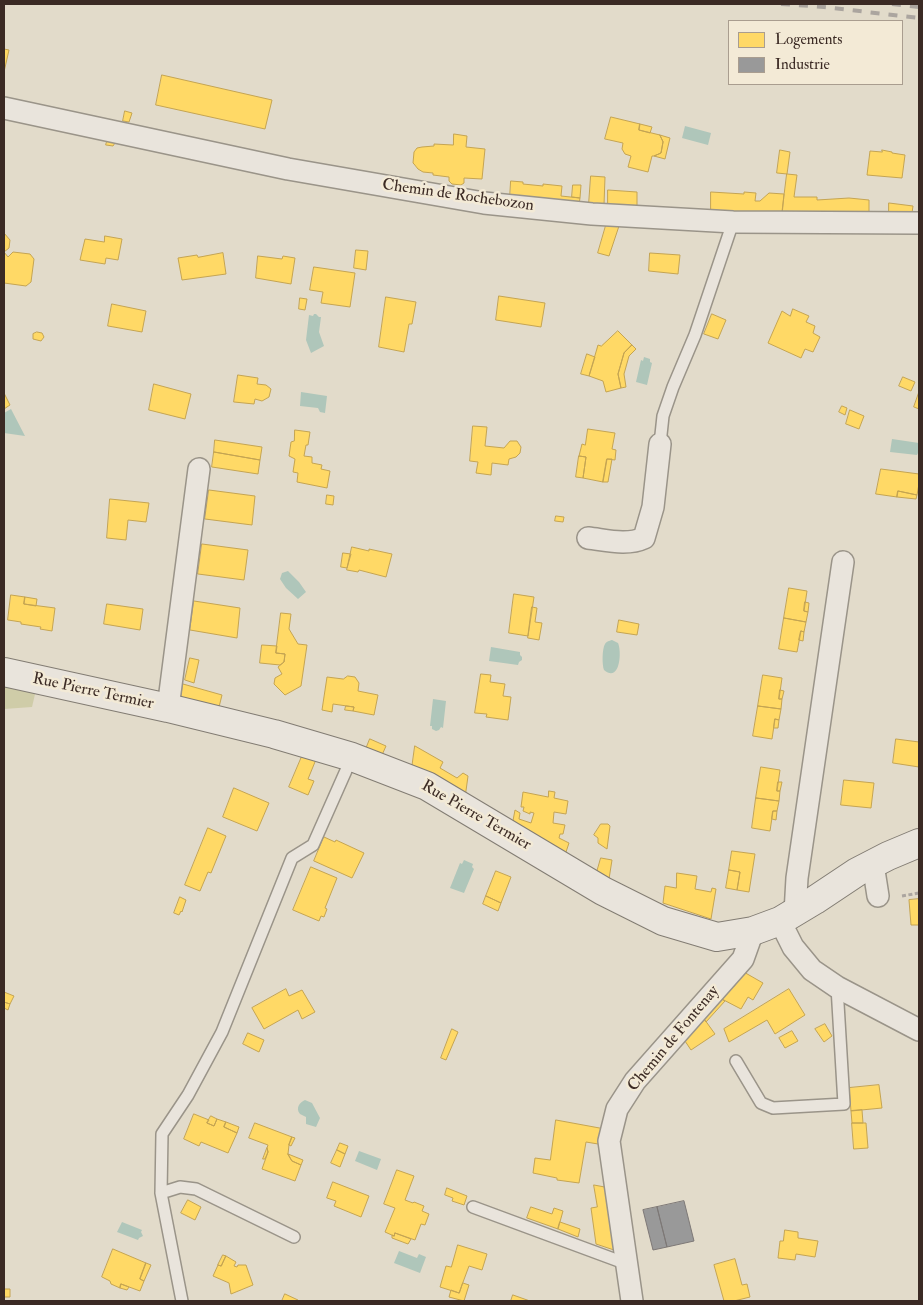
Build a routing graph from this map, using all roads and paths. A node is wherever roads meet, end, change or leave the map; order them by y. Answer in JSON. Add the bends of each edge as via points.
{"nodes":[{"id":1,"x":4,"y":108,"type":"edge"},
{"id":2,"x":733,"y":222,"type":"junction"},
{"id":3,"x":919,"y":223,"type":"edge"},
{"id":4,"x":660,"y":444,"type":"joint"},
{"id":5,"x":199,"y":469,"type":"dead end"},
{"id":6,"x":588,"y":538,"type":"dead end"},
{"id":7,"x":843,"y":562,"type":"dead end"},
{"id":8,"x":4,"y":672,"type":"edge"},
{"id":9,"x":168,"y":708,"type":"junction"},
{"id":10,"x":352,"y":757,"type":"junction"},
{"id":11,"x":919,"y":844,"type":"edge"},
{"id":12,"x":873,"y":864,"type":"junction"},
{"id":13,"x":919,"y":893,"type":"edge"},
{"id":14,"x":878,"y":896,"type":"dead end"},
{"id":15,"x":902,"y":896,"type":"dead end"},
{"id":16,"x":788,"y":917,"type":"junction"},
{"id":17,"x":754,"y":931,"type":"junction"},
{"id":18,"x":836,"y":987,"type":"junction"},
{"id":19,"x":914,"y":1022,"type":"edge"},
{"id":20,"x":736,"y":1061,"type":"dead end"},
{"id":21,"x":161,"y":1193,"type":"junction"},
{"id":22,"x":473,"y":1207,"type":"dead end"},
{"id":23,"x":294,"y":1237,"type":"dead end"},
{"id":24,"x":627,"y":1264,"type":"junction"},
{"id":25,"x":182,"y":1301,"type":"edge"},
{"id":26,"x":632,"y":1301,"type":"edge"}],
"edges":[{"from":1,"to":2,"type":"street","name":"Chemin de Rochebozon","via":[[288,169],[484,203],[592,214]]},
{"from":2,"to":3,"type":"street","name":"Chemin de Rochebozon"},
{"from":2,"to":4,"type":"lane","via":[[663,416]]},
{"from":4,"to":6,"type":"street","via":[[653,507],[644,538],[636,542]]},
{"from":5,"to":9,"type":"street"},
{"from":7,"to":16,"type":"street","via":[[797,878]]},
{"from":8,"to":9,"type":"street","name":"Rue Pierre Termier"},
{"from":9,"to":10,"type":"street","name":"Rue Pierre Termier"},
{"from":10,"to":17,"type":"street","name":"Rue Pierre Termier","via":[[427,786],[603,890],[662,921],[717,937]]},
{"from":10,"to":21,"type":"lane","via":[[313,845],[292,858],[222,1032],[188,1095],[162,1134]]},
{"from":11,"to":12,"type":"street","name":"Rue Pierre Termier"},
{"from":12,"to":14,"type":"street"},
{"from":12,"to":16,"type":"street","name":"Rue Pierre Termier"},
{"from":13,"to":15,"type":"path"},
{"from":16,"to":17,"type":"street","name":"Rue Pierre Termier"},
{"from":16,"to":18,"type":"street","via":[[793,947],[812,970]]},
{"from":17,"to":24,"type":"street","name":"Chemin de Fontenay","via":[[743,958],[635,1081],[617,1109],[609,1141]]},
{"from":18,"to":19,"type":"street"},
{"from":18,"to":20,"type":"lane","via":[[844,1104],[773,1108],[761,1103]]},
{"from":21,"to":23,"type":"lane","via":[[180,1187],[196,1189]]},
{"from":21,"to":25,"type":"lane"},
{"from":22,"to":24,"type":"lane"},
{"from":24,"to":26,"type":"street","name":"Chemin de Fontenay"}]}
